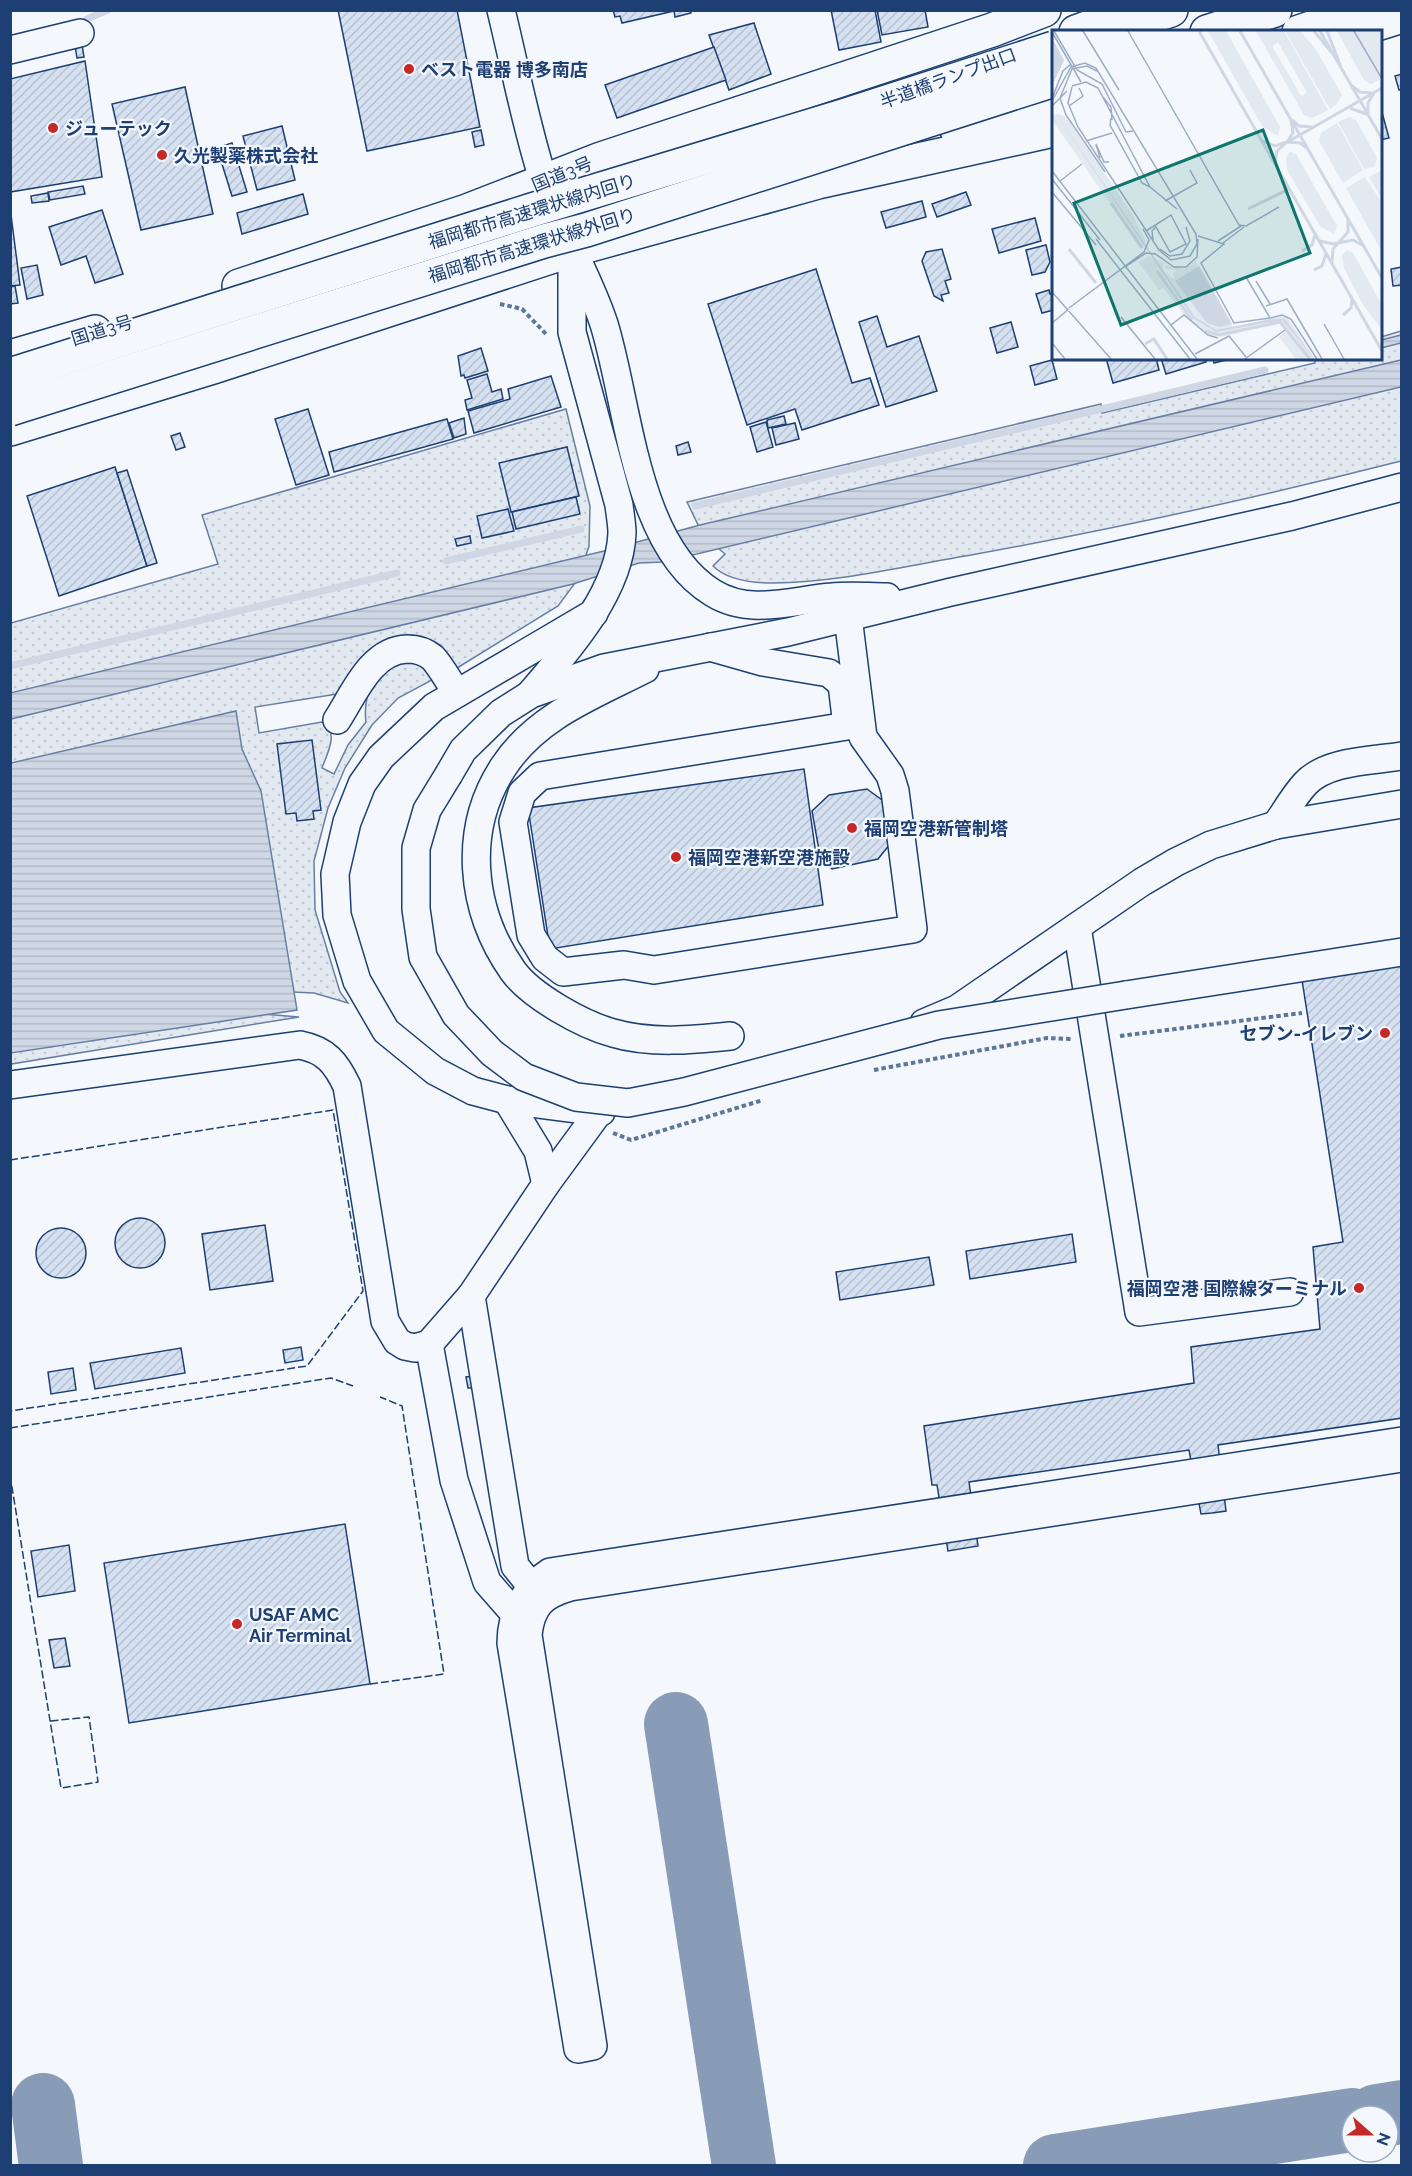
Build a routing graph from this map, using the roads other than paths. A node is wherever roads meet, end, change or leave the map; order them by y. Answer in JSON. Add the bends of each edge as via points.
{"nodes":[{"id":1,"x":501,"y":10,"type":"edge"},
{"id":2,"x":1044,"y":10,"type":"edge"},
{"id":3,"x":1133,"y":10,"type":"edge"},
{"id":4,"x":1171,"y":10,"type":"edge"},
{"id":5,"x":1275,"y":10,"type":"edge"},
{"id":6,"x":1365,"y":10,"type":"edge"},
{"id":7,"x":1401,"y":16,"type":"edge"},
{"id":8,"x":1401,"y":28,"type":"edge"},
{"id":9,"x":1081,"y":30,"type":"edge"},
{"id":10,"x":1111,"y":30,"type":"edge"},
{"id":11,"x":1213,"y":30,"type":"edge"},
{"id":12,"x":1305,"y":30,"type":"edge"},
{"id":13,"x":1357,"y":30,"type":"edge"},
{"id":14,"x":80,"y":33,"type":"dead end"},
{"id":15,"x":1382,"y":33,"type":"edge"},
{"id":16,"x":1052,"y":40,"type":"edge"},
{"id":17,"x":1052,"y":48,"type":"edge"},
{"id":18,"x":10,"y":50,"type":"edge"},
{"id":19,"x":1052,"y":80,"type":"edge"},
{"id":20,"x":1052,"y":104,"type":"edge"},
{"id":21,"x":843,"y":117,"type":"junction"},
{"id":22,"x":1052,"y":130,"type":"edge"},
{"id":23,"x":544,"y":182,"type":"junction"},
{"id":24,"x":579,"y":240,"type":"junction"},
{"id":25,"x":10,"y":357,"type":"edge"},
{"id":26,"x":10,"y":375,"type":"edge"},
{"id":27,"x":10,"y":408,"type":"edge"},
{"id":28,"x":10,"y":429,"type":"edge"},
{"id":29,"x":1401,"y":487,"type":"edge"},
{"id":30,"x":930,"y":597,"type":"junction"},
{"id":31,"x":594,"y":613,"type":"junction"},
{"id":32,"x":848,"y":617,"type":"junction"},
{"id":33,"x":710,"y":647,"type":"junction"},
{"id":34,"x":675,"y":653,"type":"junction"},
{"id":35,"x":457,"y":693,"type":"junction"},
{"id":36,"x":531,"y":694,"type":"junction"},
{"id":37,"x":337,"y":720,"type":"dead end"},
{"id":38,"x":1401,"y":756,"type":"edge"},
{"id":39,"x":1401,"y":804,"type":"edge"},
{"id":40,"x":1276,"y":825,"type":"junction"},
{"id":41,"x":1077,"y":927,"type":"junction"},
{"id":42,"x":1401,"y":952,"type":"edge"},
{"id":43,"x":730,"y":1036,"type":"dead end"},
{"id":44,"x":10,"y":1085,"type":"edge"},
{"id":45,"x":507,"y":1100,"type":"junction"},
{"id":46,"x":598,"y":1113,"type":"junction"},
{"id":47,"x":546,"y":1184,"type":"junction"},
{"id":48,"x":1290,"y":1292,"type":"dead end"},
{"id":49,"x":471,"y":1296,"type":"junction"},
{"id":50,"x":429,"y":1344,"type":"junction"},
{"id":51,"x":1401,"y":1441,"type":"edge"},
{"id":52,"x":1401,"y":1458,"type":"edge"},
{"id":53,"x":532,"y":1587,"type":"junction"},
{"id":54,"x":515,"y":1614,"type":"junction"}],
"edges":[{"from":1,"to":23,"type":"street"},
{"from":2,"to":23,"type":"highway","name":"国道3号","via":[[601,159]]},
{"from":3,"to":9,"type":"highway"},
{"from":4,"to":10,"type":"highway"},
{"from":5,"to":11,"type":"highway"},
{"from":6,"to":12,"type":"highway"},
{"from":7,"to":13,"type":"highway"},
{"from":8,"to":15,"type":"highway"},
{"from":14,"to":18,"type":"street"},
{"from":16,"to":21,"type":"highway","name":"半道橋ランプ出口","bridge":true},
{"from":17,"to":21,"type":"highway","name":"福岡都市高速環状線内回り","bridge":true},
{"from":19,"to":24,"type":"highway","name":"福岡都市高速環状線外回り","bridge":true},
{"from":20,"to":24,"type":"highway","bridge":true,"via":[[854,157],[729,200]]},
{"from":21,"to":26,"type":"highway","name":"福岡都市高速環状線内回り","bridge":true,"via":[[532,210]]},
{"from":22,"to":24,"type":"highway"},
{"from":23,"to":24,"type":"street"},
{"from":23,"to":25,"type":"highway","name":"国道3号","via":[[149,316]]},
{"from":24,"to":27,"type":"highway","name":"福岡都市高速環状線外回り","bridge":true,"via":[[544,241]]},
{"from":24,"to":28,"type":"highway","via":[[213,367]]},
{"from":24,"to":30,"type":"street","via":[[651,512],[678,563],[694,581],[715,595],[742,605],[833,597]]},
{"from":24,"to":31,"type":"street","via":[[572,332],[619,505],[622,533],[612,577]]},
{"from":29,"to":30,"type":"street","via":[[1292,516]]},
{"from":30,"to":32,"type":"street"},
{"from":31,"to":35,"type":"street"},
{"from":31,"to":36,"type":"street"},
{"from":32,"to":33,"type":"street"},
{"from":32,"to":33,"type":"street","via":[[863,737],[890,776],[895,791],[913,929],[654,970],[624,965],[563,972],[545,957],[531,935],[513,822],[522,793],[540,776],[846,726],[842,684],[829,674]]},
{"from":33,"to":34,"type":"street"},
{"from":34,"to":36,"type":"street","via":[[604,668]]},
{"from":34,"to":43,"type":"street","via":[[567,707],[534,733],[504,765],[485,804],[476,846],[477,890],[491,930],[514,972],[546,1000],[578,1019],[613,1033],[648,1039]]},
{"from":35,"to":37,"type":"street","via":[[431,657],[415,649],[402,649],[376,662]]},
{"from":35,"to":45,"type":"street","via":[[434,707],[381,757],[362,784],[347,822],[334,874],[337,915],[357,981],[386,1031],[435,1071],[473,1092]]},
{"from":36,"to":42,"type":"street","bridge":true,"via":[[501,713],[463,750],[427,810],[416,848],[416,909],[423,957],[456,1015],[492,1053],[524,1077],[576,1097],[628,1103],[939,1025]]},
{"from":38,"to":40,"type":"street","via":[[1318,773],[1306,782]]},
{"from":39,"to":40,"type":"street"},
{"from":40,"to":41,"type":"street","via":[[1211,845],[1176,862]]},
{"from":41,"to":46,"type":"street","via":[[957,1009],[934,1020],[678,1097]]},
{"from":41,"to":48,"type":"street","via":[[1139,1312]]},
{"from":44,"to":50,"type":"street","via":[[300,1045],[329,1057],[347,1086],[385,1321],[397,1341],[405,1346]]},
{"from":45,"to":46,"type":"street"},
{"from":45,"to":47,"type":"street","via":[[538,1151]]},
{"from":46,"to":47,"type":"street"},
{"from":47,"to":49,"type":"street"},
{"from":49,"to":50,"type":"street"},
{"from":49,"to":53,"type":"street","via":[[515,1566]]},
{"from":50,"to":54,"type":"street","via":[[454,1480],[488,1582]]},
{"from":51,"to":53,"type":"street","via":[[550,1572]]},
{"from":52,"to":54,"type":"street","via":[[570,1587],[540,1599],[530,1617],[528,1635],[593,2046],[578,2049],[511,1643]]},
{"from":53,"to":54,"type":"street"}]}
